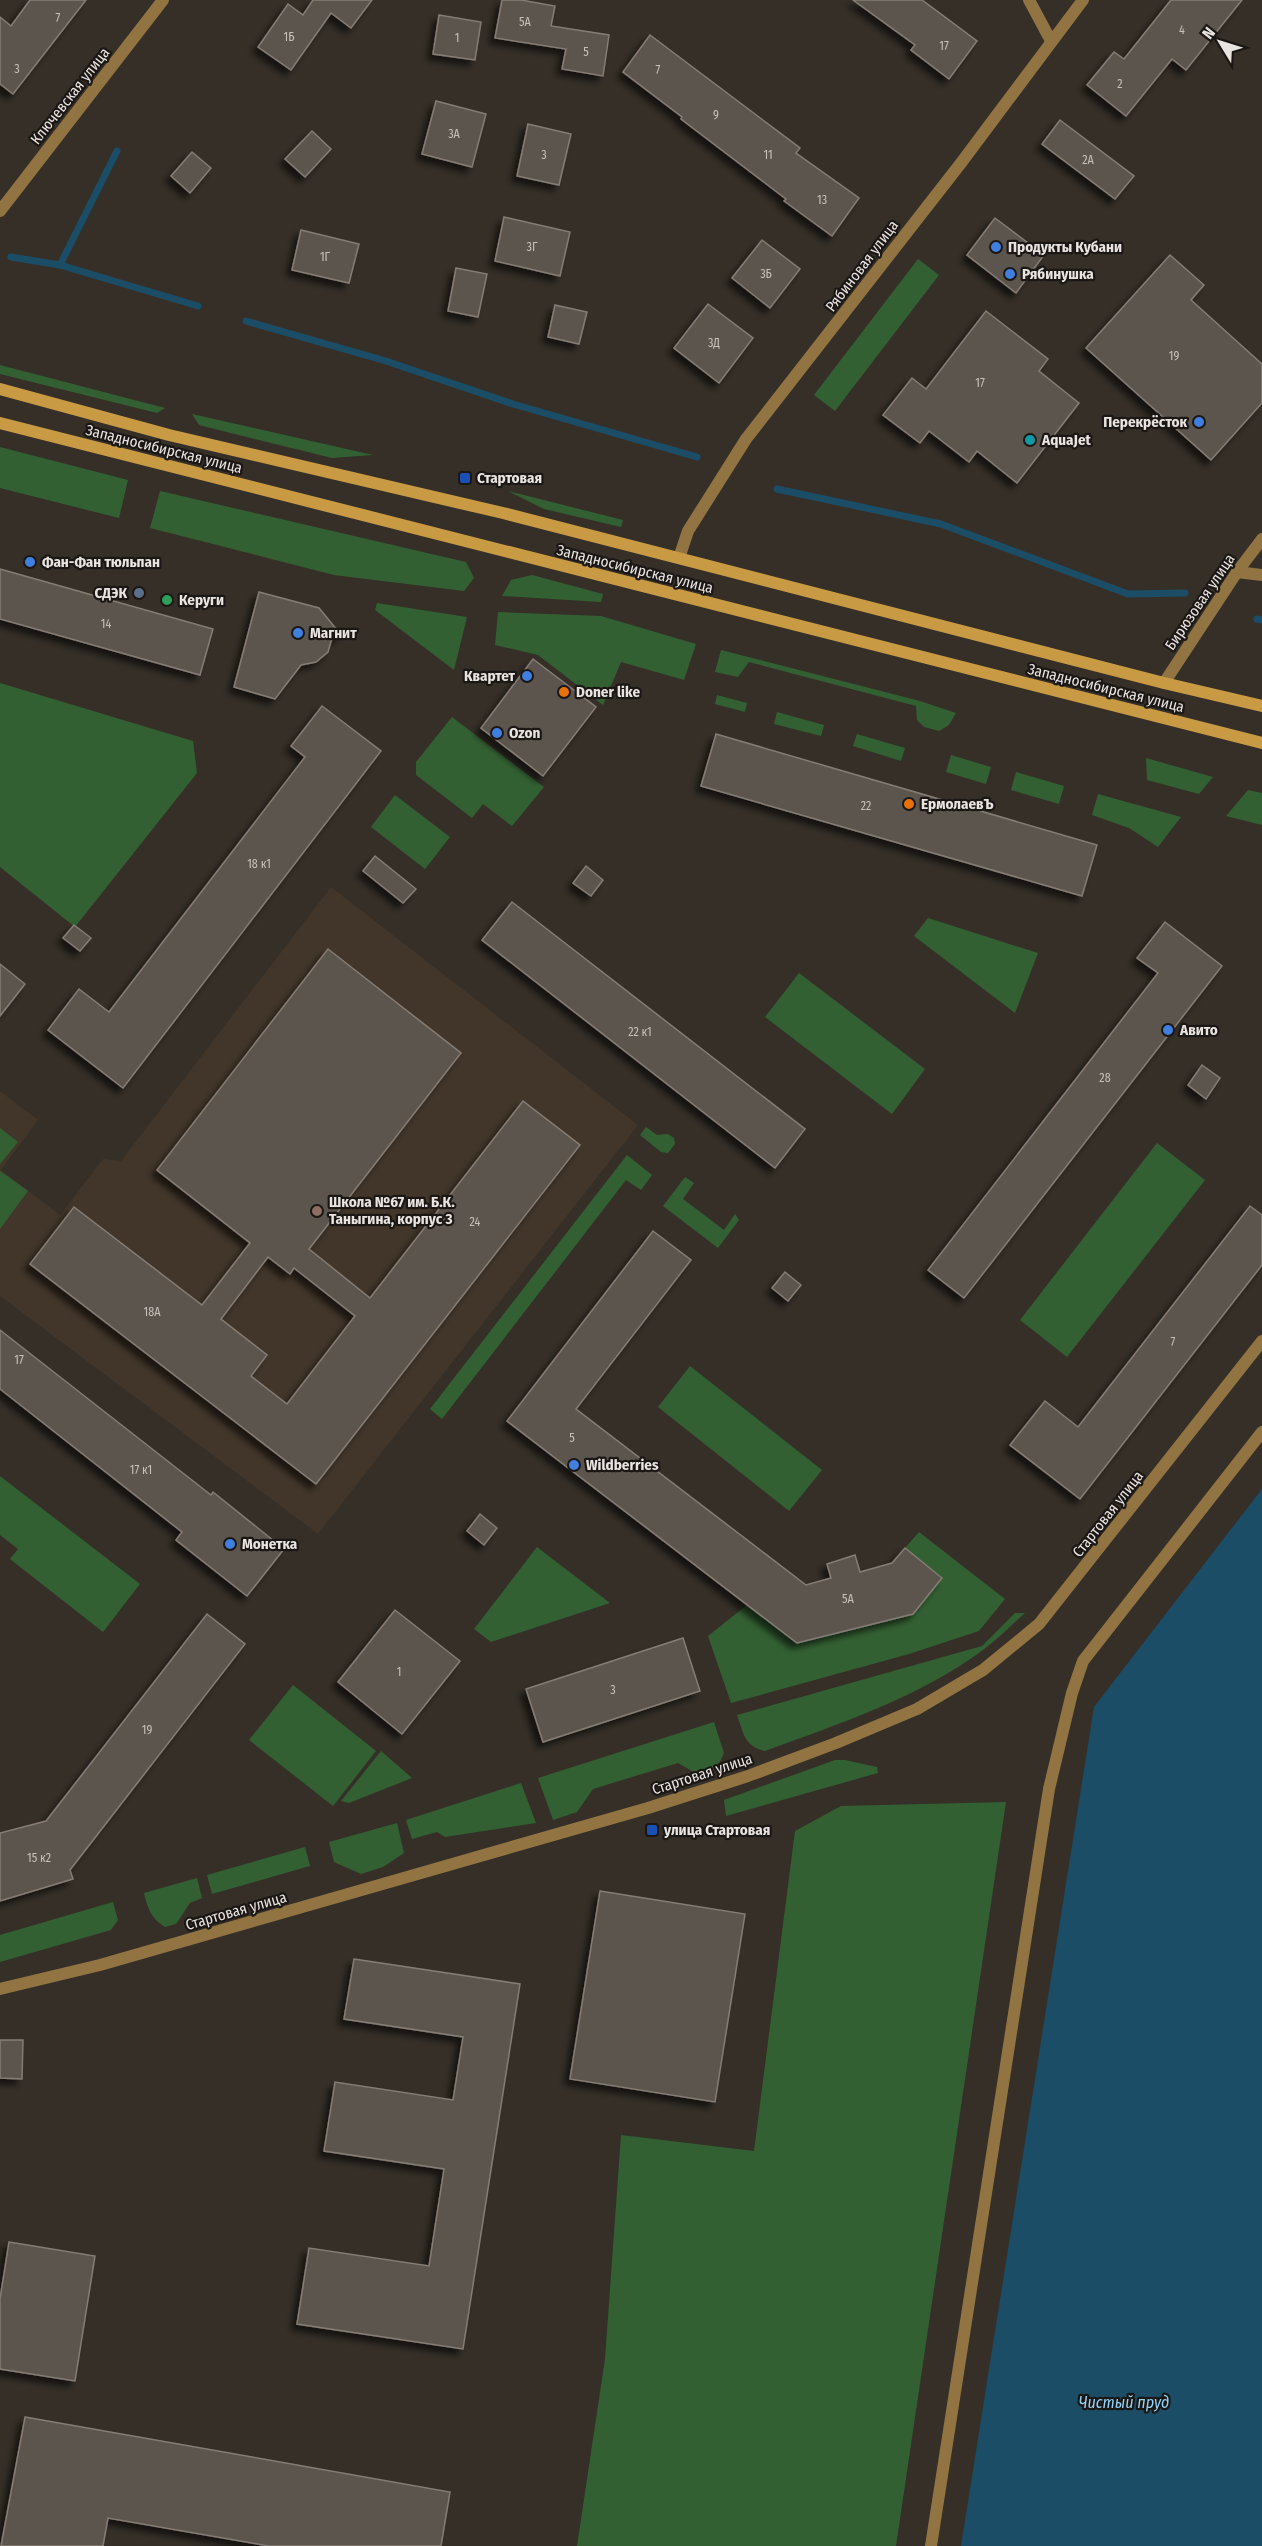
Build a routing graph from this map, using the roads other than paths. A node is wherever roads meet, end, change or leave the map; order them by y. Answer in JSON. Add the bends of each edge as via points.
{"nodes":[{"id":1,"x":163,"y":0,"type":"edge"},
{"id":2,"x":1029,"y":0,"type":"edge"},
{"id":3,"x":1083,"y":0,"type":"edge"},
{"id":4,"x":1051,"y":41,"type":"junction"},
{"id":5,"x":0,"y":211,"type":"edge"},
{"id":6,"x":0,"y":389,"type":"edge"},
{"id":7,"x":0,"y":423,"type":"edge"},
{"id":8,"x":1262,"y":539,"type":"edge"},
{"id":9,"x":679,"y":558,"type":"junction"},
{"id":10,"x":1237,"y":572,"type":"junction"},
{"id":11,"x":1262,"y":575,"type":"edge"},
{"id":12,"x":1164,"y":683,"type":"junction"},
{"id":13,"x":1262,"y":706,"type":"edge"},
{"id":14,"x":1262,"y":743,"type":"edge"},
{"id":15,"x":1262,"y":1341,"type":"edge"},
{"id":16,"x":1262,"y":1432,"type":"edge"},
{"id":17,"x":0,"y":1989,"type":"edge"},
{"id":18,"x":931,"y":2546,"type":"edge"}],
"edges":[{"from":1,"to":5,"type":"street","name":"Ключевская улица"},
{"from":2,"to":4,"type":"street"},
{"from":3,"to":4,"type":"street","name":"Рябиновая улица"},
{"from":4,"to":9,"type":"street","name":"Рябиновая улица","via":[[746,439],[688,531]]},
{"from":6,"to":9,"type":"main road","name":"Западносибирская улица","via":[[169,435]]},
{"from":7,"to":14,"type":"main road","name":"Западносибирская улица"},
{"from":8,"to":10,"type":"street","name":"Бирюзовая улица"},
{"from":9,"to":12,"type":"main road","name":"Западносибирская улица"},
{"from":10,"to":11,"type":"street"},
{"from":10,"to":12,"type":"street","name":"Бирюзовая улица"},
{"from":12,"to":13,"type":"main road","name":"Западносибирская улица"},
{"from":15,"to":17,"type":"street","name":"Стартовая улица","via":[[1039,1624],[983,1670],[917,1709],[781,1764],[648,1808],[100,1965]]},
{"from":16,"to":18,"type":"street","via":[[1083,1661],[1072,1693],[1049,1789]]}]}
